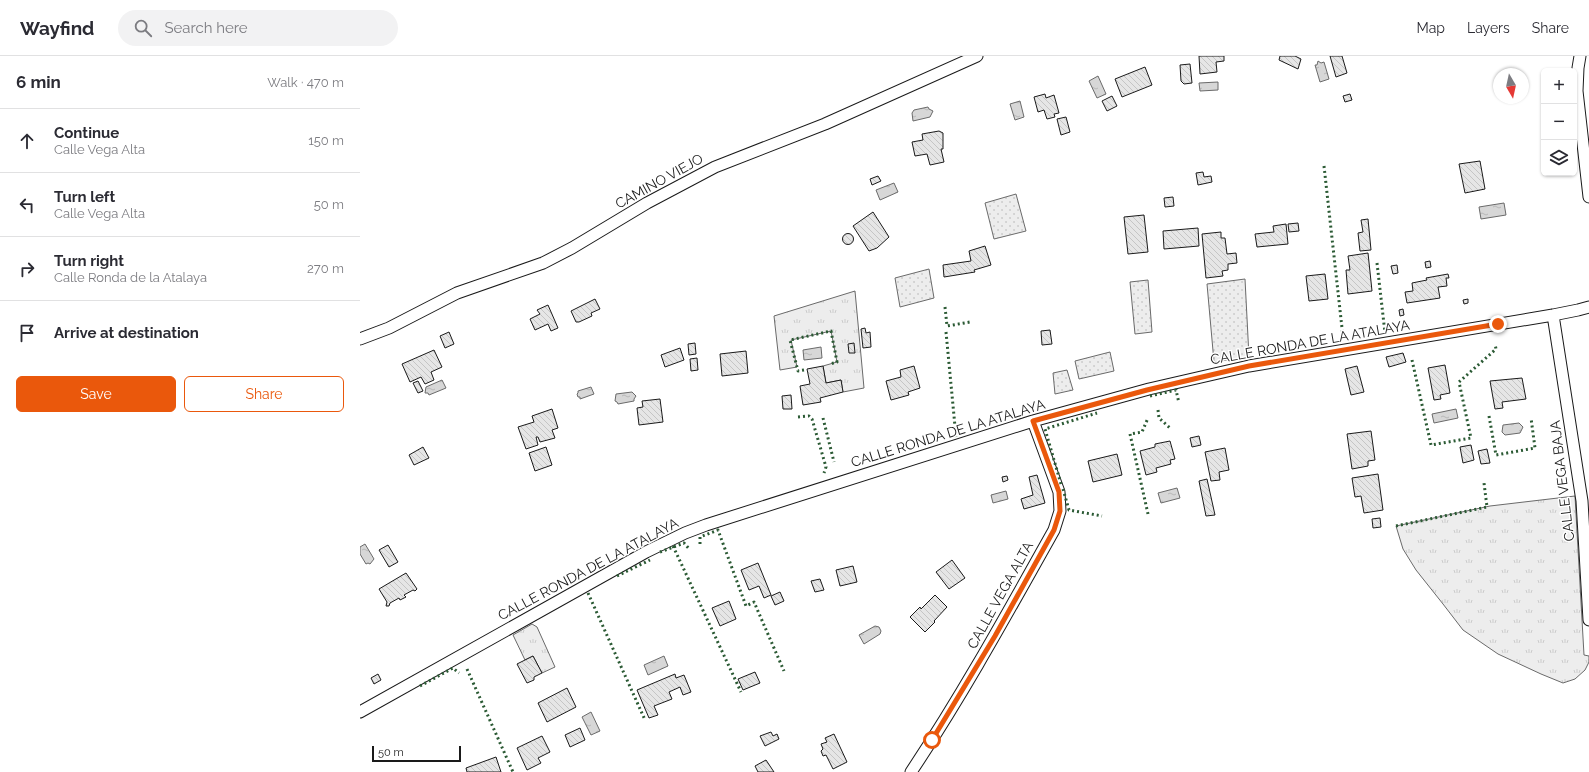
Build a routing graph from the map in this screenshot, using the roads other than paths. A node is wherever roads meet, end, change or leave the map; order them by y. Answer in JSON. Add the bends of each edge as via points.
{"nodes":[{"id":1,"x":977,"y":56,"type":"edge"},
{"id":2,"x":1580,"y":56,"type":"edge"},
{"id":3,"x":1589,"y":197,"type":"edge"},
{"id":4,"x":1589,"y":307,"type":"edge"},
{"id":5,"x":1553,"y":315,"type":"junction"},
{"id":6,"x":360,"y":339,"type":"edge"},
{"id":7,"x":1033,"y":421,"type":"junction"},
{"id":8,"x":1589,"y":620,"type":"edge"},
{"id":9,"x":360,"y":712,"type":"edge"},
{"id":10,"x":911,"y":772,"type":"edge"}],
"edges":[{"from":1,"to":6,"type":"street","name":"CAMINO VIEJO","via":[[825,124],[715,167],[543,263],[457,293],[389,328]]},
{"from":2,"to":3,"type":"street","via":[[1576,91]]},
{"from":4,"to":5,"type":"street","name":"CALLE RONDA DE LA ATALAYA"},
{"from":5,"to":7,"type":"street","name":"CALLE RONDA DE LA ATALAYA","via":[[1249,366]]},
{"from":5,"to":8,"type":"street","name":"CALLE VEGA BAJA","via":[[1582,501]]},
{"from":7,"to":9,"type":"street","name":"CALLE RONDA DE LA ATALAYA","via":[[685,533],[614,569]]},
{"from":7,"to":10,"type":"street","name":"CALLE VEGA ALTA","via":[[1059,492],[1060,511],[1054,530],[995,636]]}]}
